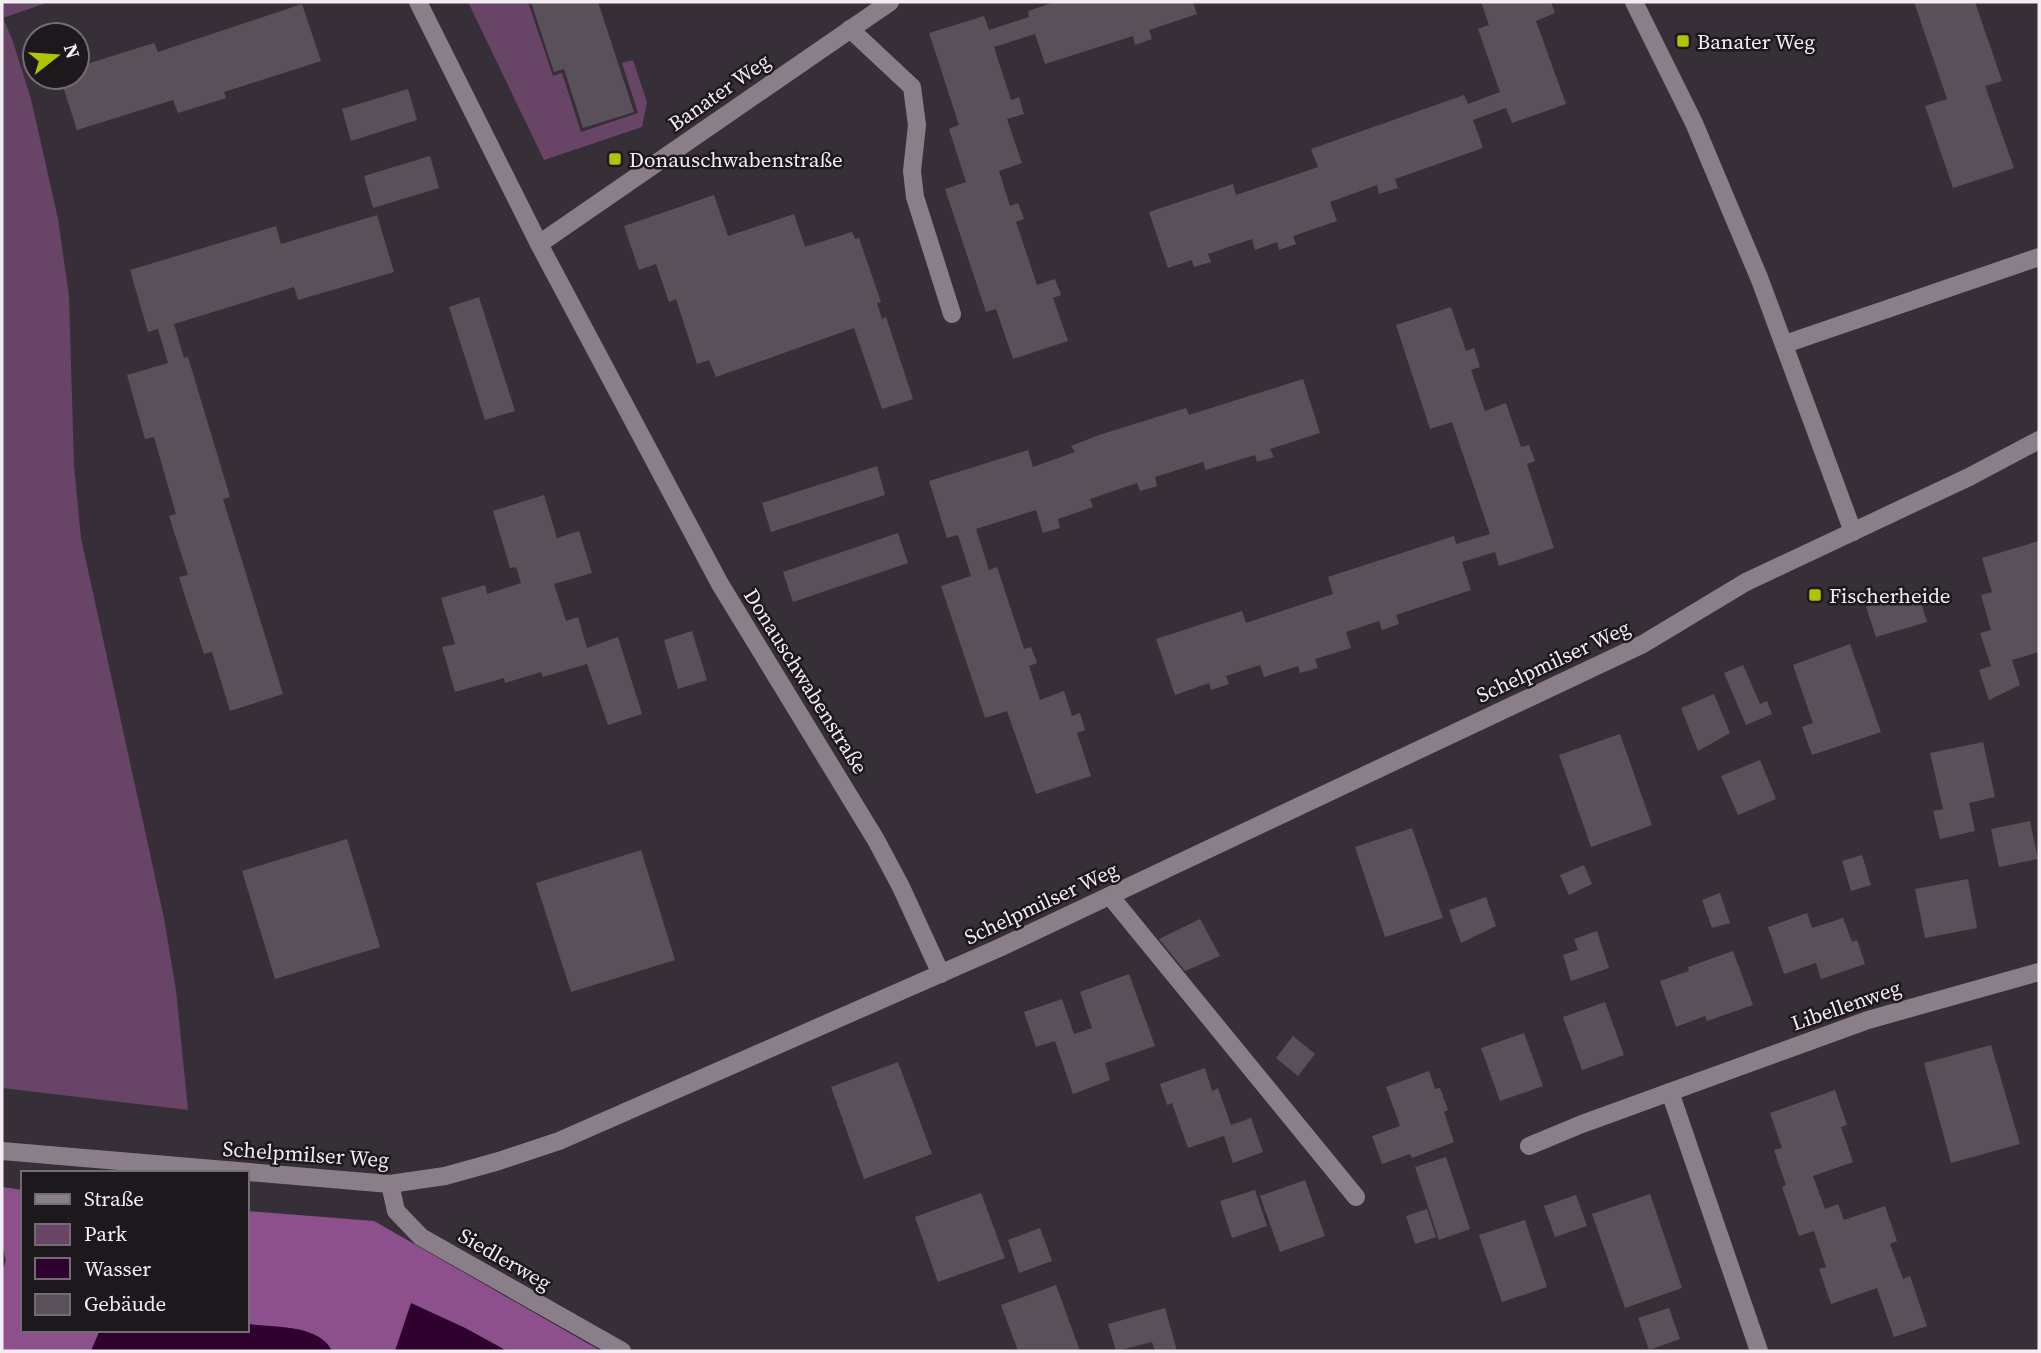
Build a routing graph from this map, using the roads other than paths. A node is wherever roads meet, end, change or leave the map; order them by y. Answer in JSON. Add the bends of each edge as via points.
{"nodes":[{"id":1,"x":418,"y":2,"type":"edge"},
{"id":2,"x":890,"y":2,"type":"edge"},
{"id":3,"x":1634,"y":2,"type":"edge"},
{"id":4,"x":850,"y":29,"type":"junction"},
{"id":5,"x":539,"y":244,"type":"junction"},
{"id":6,"x":2039,"y":257,"type":"edge"},
{"id":7,"x":952,"y":314,"type":"dead end"},
{"id":8,"x":1785,"y":344,"type":"junction"},
{"id":9,"x":2039,"y":440,"type":"edge"},
{"id":10,"x":1853,"y":532,"type":"junction"},
{"id":11,"x":1110,"y":896,"type":"junction"},
{"id":12,"x":2039,"y":972,"type":"edge"},
{"id":13,"x":941,"y":974,"type":"junction"},
{"id":14,"x":1670,"y":1092,"type":"junction"},
{"id":15,"x":1529,"y":1146,"type":"dead end"},
{"id":16,"x":2,"y":1151,"type":"edge"},
{"id":17,"x":237,"y":1171,"type":"edge"},
{"id":18,"x":248,"y":1172,"type":"edge"},
{"id":19,"x":390,"y":1184,"type":"junction"},
{"id":20,"x":1356,"y":1197,"type":"dead end"},
{"id":21,"x":622,"y":1351,"type":"edge"},
{"id":22,"x":1759,"y":1351,"type":"edge"}],
"edges":[{"from":1,"to":5,"type":"street","name":"Donauschwabenstraße"},
{"from":2,"to":4,"type":"street","name":"Banater Weg"},
{"from":3,"to":8,"type":"street","via":[[1694,123]]},
{"from":4,"to":5,"type":"street","name":"Banater Weg"},
{"from":4,"to":7,"type":"street","via":[[912,87],[917,125],[912,171],[915,197]]},
{"from":5,"to":13,"type":"street","name":"Donauschwabenstraße","via":[[720,584],[876,840]]},
{"from":6,"to":8,"type":"street"},
{"from":8,"to":10,"type":"street"},
{"from":9,"to":10,"type":"street","name":"Schelpmilser Weg"},
{"from":10,"to":11,"type":"street","name":"Schelpmilser Weg","via":[[1746,582],[1643,644]]},
{"from":11,"to":13,"type":"street","name":"Schelpmilser Weg"},
{"from":11,"to":20,"type":"street"},
{"from":12,"to":14,"type":"street","name":"Libellenweg","via":[[1868,1020]]},
{"from":13,"to":19,"type":"street","name":"Schelpmilser Weg","via":[[559,1141],[445,1176]]},
{"from":14,"to":15,"type":"street","name":"Libellenweg"},
{"from":14,"to":22,"type":"street"},
{"from":16,"to":17,"type":"street","name":"Schelpmilser Weg"},
{"from":18,"to":19,"type":"street","name":"Schelpmilser Weg"},
{"from":19,"to":21,"type":"street","name":"Siedlerweg","via":[[396,1211],[421,1237]]}]}
